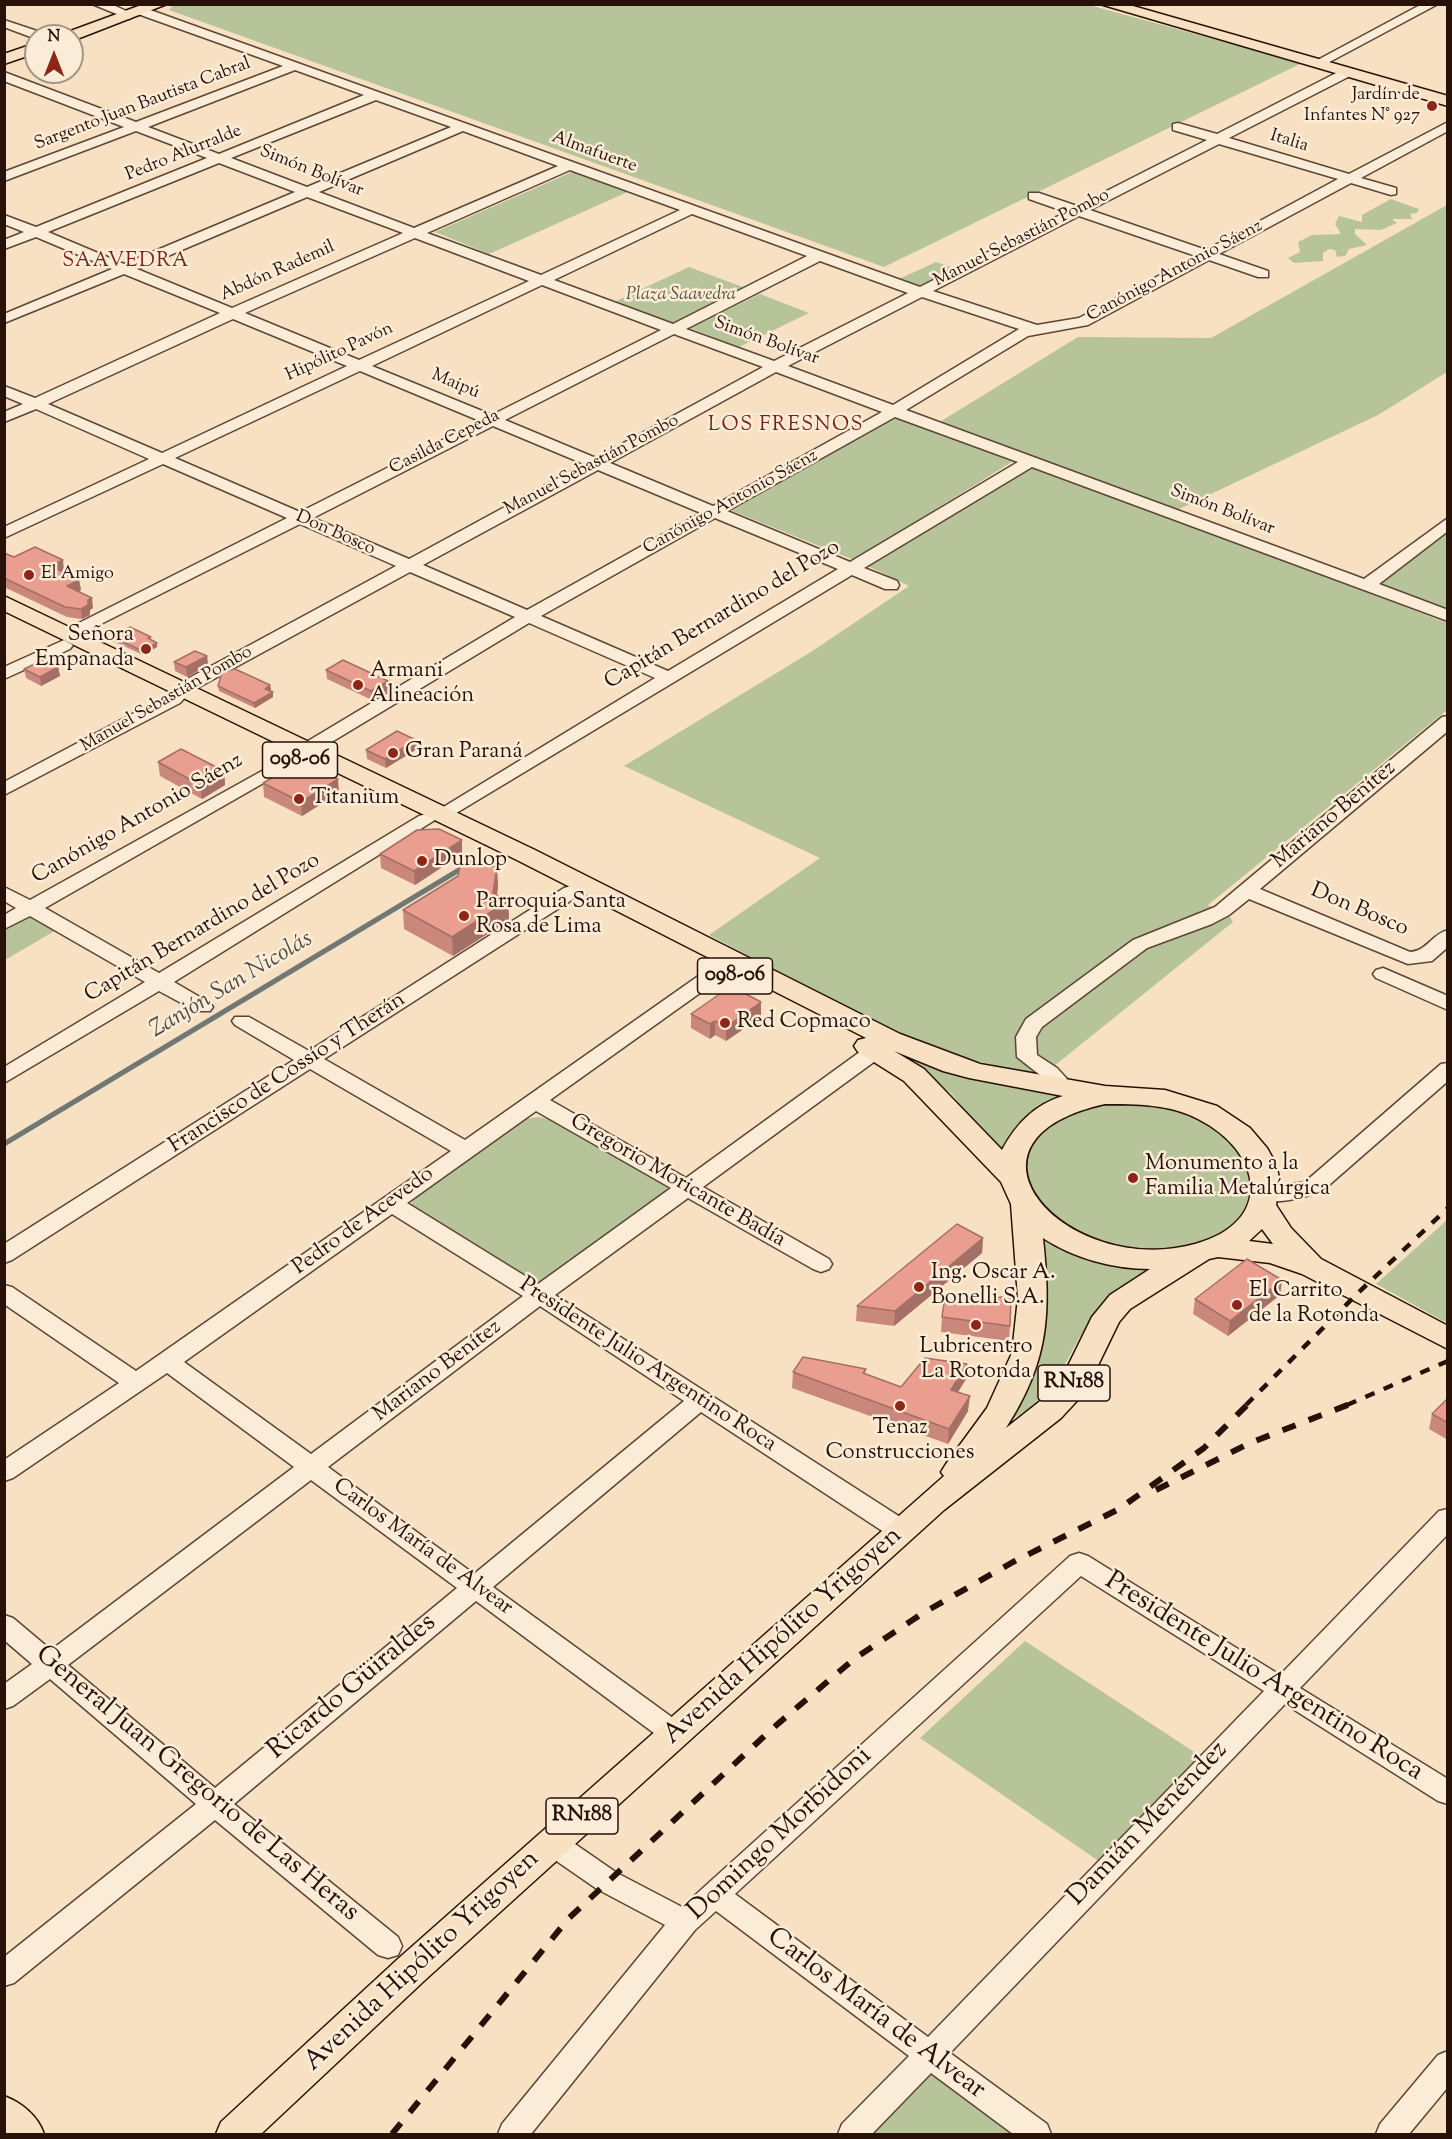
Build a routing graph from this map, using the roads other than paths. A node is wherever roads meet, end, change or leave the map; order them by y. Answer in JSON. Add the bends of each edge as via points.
{"nodes":[{"id":1,"x":99,"y":4,"type":"edge"},
{"id":2,"x":160,"y":4,"type":"edge"},
{"id":3,"x":1107,"y":4,"type":"edge"},
{"id":4,"x":1432,"y":4,"type":"edge"},
{"id":5,"x":136,"y":13,"type":"junction"},
{"id":6,"x":4,"y":23,"type":"edge"},
{"id":7,"x":24,"y":30,"type":"edge"},
{"id":8,"x":84,"y":31,"type":"edge"},
{"id":9,"x":24,"y":52,"type":"edge"},
{"id":10,"x":4,"y":59,"type":"edge"},
{"id":11,"x":1318,"y":63,"type":"junction"},
{"id":12,"x":294,"y":66,"type":"junction"},
{"id":13,"x":1348,"y":72,"type":"junction"},
{"id":14,"x":4,"y":76,"type":"edge"},
{"id":15,"x":376,"y":95,"type":"junction"},
{"id":16,"x":1448,"y":101,"type":"edge"},
{"id":17,"x":137,"y":125,"type":"junction"},
{"id":18,"x":463,"y":126,"type":"junction"},
{"id":19,"x":1448,"y":126,"type":"edge"},
{"id":20,"x":1178,"y":127,"type":"dead end"},
{"id":21,"x":1218,"y":139,"type":"junction"},
{"id":22,"x":222,"y":157,"type":"junction"},
{"id":23,"x":570,"y":165,"type":"junction"},
{"id":24,"x":4,"y":177,"type":"edge"},
{"id":25,"x":1348,"y":178,"type":"junction"},
{"id":26,"x":1391,"y":191,"type":"dead end"},
{"id":27,"x":307,"y":192,"type":"junction"},
{"id":28,"x":1034,"y":196,"type":"dead end"},
{"id":29,"x":693,"y":209,"type":"junction"},
{"id":30,"x":1076,"y":210,"type":"junction"},
{"id":31,"x":4,"y":219,"type":"edge"},
{"id":32,"x":37,"y":232,"type":"junction"},
{"id":33,"x":414,"y":233,"type":"junction"},
{"id":34,"x":4,"y":245,"type":"edge"},
{"id":35,"x":820,"y":255,"type":"junction"},
{"id":36,"x":1208,"y":255,"type":"junction"},
{"id":37,"x":125,"y":269,"type":"junction"},
{"id":38,"x":1263,"y":274,"type":"dead end"},
{"id":39,"x":544,"y":279,"type":"junction"},
{"id":40,"x":920,"y":292,"type":"junction"},
{"id":41,"x":231,"y":314,"type":"junction"},
{"id":42,"x":4,"y":319,"type":"edge"},
{"id":43,"x":673,"y":328,"type":"junction"},
{"id":44,"x":1033,"y":329,"type":"junction"},
{"id":45,"x":359,"y":366,"type":"junction"},
{"id":46,"x":777,"y":366,"type":"junction"},
{"id":47,"x":4,"y":390,"type":"edge"},
{"id":48,"x":35,"y":404,"type":"junction"},
{"id":49,"x":894,"y":411,"type":"junction"},
{"id":50,"x":4,"y":418,"type":"edge"},
{"id":51,"x":490,"y":420,"type":"junction"},
{"id":52,"x":161,"y":459,"type":"junction"},
{"id":53,"x":1030,"y":461,"type":"junction"},
{"id":54,"x":595,"y":465,"type":"junction"},
{"id":55,"x":715,"y":512,"type":"junction"},
{"id":56,"x":298,"y":518,"type":"junction"},
{"id":57,"x":1448,"y":523,"type":"edge"},
{"id":58,"x":4,"y":533,"type":"edge"},
{"id":59,"x":406,"y":565,"type":"junction"},
{"id":60,"x":849,"y":568,"type":"junction"},
{"id":61,"x":891,"y":585,"type":"dead end"},
{"id":62,"x":1366,"y":586,"type":"junction"},
{"id":63,"x":4,"y":602,"type":"edge"},
{"id":64,"x":4,"y":616,"type":"edge"},
{"id":65,"x":1448,"y":616,"type":"edge"},
{"id":66,"x":527,"y":617,"type":"junction"},
{"id":67,"x":67,"y":639,"type":"junction"},
{"id":68,"x":4,"y":674,"type":"edge"},
{"id":69,"x":667,"y":677,"type":"junction"},
{"id":70,"x":179,"y":694,"type":"junction"},
{"id":71,"x":1448,"y":722,"type":"edge"},
{"id":72,"x":302,"y":753,"type":"junction"},
{"id":73,"x":4,"y":790,"type":"edge"},
{"id":74,"x":434,"y":817,"type":"junction"},
{"id":75,"x":1247,"y":891,"type":"junction"},
{"id":76,"x":571,"y":892,"type":"junction"},
{"id":77,"x":4,"y":893,"type":"edge"},
{"id":78,"x":32,"y":908,"type":"junction"},
{"id":79,"x":4,"y":923,"type":"edge"},
{"id":80,"x":1448,"y":936,"type":"edge"},
{"id":81,"x":721,"y":969,"type":"junction"},
{"id":82,"x":1383,"y":974,"type":"dead end"},
{"id":83,"x":163,"y":983,"type":"junction"},
{"id":84,"x":1448,"y":1004,"type":"edge"},
{"id":85,"x":203,"y":1007,"type":"dead end"},
{"id":86,"x":242,"y":1021,"type":"dead end"},
{"id":87,"x":875,"y":1051,"type":"junction"},
{"id":88,"x":312,"y":1060,"type":"junction"},
{"id":89,"x":1448,"y":1069,"type":"edge"},
{"id":90,"x":4,"y":1077,"type":"edge"},
{"id":91,"x":1051,"y":1086,"type":"junction"},
{"id":92,"x":1105,"y":1095,"type":"junction"},
{"id":93,"x":533,"y":1100,"type":"junction"},
{"id":94,"x":464,"y":1149,"type":"junction"},
{"id":95,"x":1012,"y":1177,"type":"junction"},
{"id":96,"x":685,"y":1187,"type":"junction"},
{"id":97,"x":1264,"y":1200,"type":"junction"},
{"id":98,"x":391,"y":1203,"type":"junction"},
{"id":99,"x":1025,"y":1205,"type":"junction"},
{"id":100,"x":1208,"y":1250,"type":"junction"},
{"id":101,"x":4,"y":1255,"type":"edge"},
{"id":102,"x":821,"y":1264,"type":"dead end"},
{"id":103,"x":1312,"y":1267,"type":"junction"},
{"id":104,"x":4,"y":1293,"type":"edge"},
{"id":105,"x":539,"y":1295,"type":"junction"},
{"id":106,"x":1448,"y":1339,"type":"edge"},
{"id":107,"x":169,"y":1363,"type":"junction"},
{"id":108,"x":137,"y":1384,"type":"junction"},
{"id":109,"x":700,"y":1400,"type":"junction"},
{"id":110,"x":312,"y":1468,"type":"junction"},
{"id":111,"x":4,"y":1472,"type":"edge"},
{"id":112,"x":933,"y":1502,"type":"junction"},
{"id":113,"x":1448,"y":1518,"type":"edge"},
{"id":114,"x":902,"y":1531,"type":"junction"},
{"id":115,"x":1079,"y":1563,"type":"joint"},
{"id":116,"x":474,"y":1586,"type":"junction"},
{"id":117,"x":4,"y":1625,"type":"edge"},
{"id":118,"x":52,"y":1664,"type":"junction"},
{"id":119,"x":1281,"y":1689,"type":"junction"},
{"id":120,"x":4,"y":1699,"type":"edge"},
{"id":121,"x":675,"y":1734,"type":"junction"},
{"id":122,"x":1448,"y":1792,"type":"edge"},
{"id":123,"x":215,"y":1804,"type":"junction"},
{"id":124,"x":552,"y":1843,"type":"junction"},
{"id":125,"x":715,"y":1895,"type":"junction"},
{"id":126,"x":685,"y":1922,"type":"junction"},
{"id":127,"x":388,"y":1946,"type":"dead end"},
{"id":128,"x":4,"y":1974,"type":"edge"},
{"id":129,"x":928,"y":2054,"type":"junction"},
{"id":130,"x":1448,"y":2064,"type":"edge"},
{"id":131,"x":4,"y":2113,"type":"edge"},
{"id":132,"x":26,"y":2134,"type":"edge"},
{"id":133,"x":236,"y":2134,"type":"edge"},
{"id":134,"x":513,"y":2134,"type":"edge"},
{"id":135,"x":853,"y":2134,"type":"edge"},
{"id":136,"x":1036,"y":2134,"type":"edge"},
{"id":137,"x":1391,"y":2134,"type":"edge"}],
"edges":[{"from":1,"to":5,"type":"street","name":"Almafuerte"},
{"from":2,"to":5,"type":"main road"},
{"from":3,"to":11,"type":"main road"},
{"from":4,"to":11,"type":"street"},
{"from":5,"to":8,"type":"main road"},
{"from":5,"to":12,"type":"street","name":"Almafuerte"},
{"from":6,"to":7,"type":"street"},
{"from":9,"to":10,"type":"main road"},
{"from":11,"to":13,"type":"main road"},
{"from":12,"to":15,"type":"street","name":"Almafuerte"},
{"from":12,"to":17,"type":"street","name":"Sargento Juan Bautista Cabral"},
{"from":13,"to":16,"type":"main road"},
{"from":13,"to":21,"type":"street","name":"Manuel Sebastián Pombo"},
{"from":14,"to":17,"type":"street","name":"Simón Bolívar"},
{"from":15,"to":18,"type":"street","name":"Almafuerte"},
{"from":15,"to":22,"type":"street","name":"Pedro Alurralde"},
{"from":17,"to":22,"type":"street","name":"Simón Bolívar"},
{"from":17,"to":24,"type":"street","name":"Sargento Juan Bautista Cabral"},
{"from":18,"to":23,"type":"street","name":"Almafuerte"},
{"from":18,"to":27,"type":"street"},
{"from":19,"to":25,"type":"street","name":"Canónigo Antonio Sáenz"},
{"from":20,"to":21,"type":"street","name":"Italia"},
{"from":21,"to":25,"type":"street","name":"Italia"},
{"from":21,"to":30,"type":"street","name":"Manuel Sebastián Pombo"},
{"from":22,"to":27,"type":"street","name":"Simón Bolívar"},
{"from":22,"to":32,"type":"street","name":"Pedro Alurralde"},
{"from":23,"to":29,"type":"street","name":"Almafuerte"},
{"from":23,"to":33,"type":"street","name":"Abdón Rademil"},
{"from":25,"to":26,"type":"street","name":"Italia"},
{"from":25,"to":36,"type":"street","name":"Canónigo Antonio Sáenz"},
{"from":27,"to":33,"type":"street","name":"Simón Bolívar"},
{"from":27,"to":37,"type":"street"},
{"from":28,"to":30,"type":"street"},
{"from":29,"to":35,"type":"street","name":"Almafuerte"},
{"from":29,"to":39,"type":"street","name":"Hipólito Pavón"},
{"from":30,"to":36,"type":"street"},
{"from":30,"to":40,"type":"street","name":"Manuel Sebastián Pombo"},
{"from":31,"to":32,"type":"street","name":"Maipú"},
{"from":32,"to":34,"type":"street","name":"Pedro Alurralde"},
{"from":32,"to":37,"type":"street","name":"Maipú"},
{"from":33,"to":39,"type":"street","name":"Simón Bolívar"},
{"from":33,"to":41,"type":"street","name":"Abdón Rademil"},
{"from":35,"to":40,"type":"street","name":"Almafuerte"},
{"from":35,"to":43,"type":"street","name":"Casilda Cepeda"},
{"from":36,"to":38,"type":"street"},
{"from":36,"to":44,"type":"street","name":"Canónigo Antonio Sáenz","via":[[1083,322]]},
{"from":37,"to":41,"type":"street","name":"Maipú"},
{"from":37,"to":42,"type":"street"},
{"from":39,"to":43,"type":"street","name":"Simón Bolívar"},
{"from":39,"to":45,"type":"street","name":"Hipólito Pavón"},
{"from":40,"to":44,"type":"street","name":"Almafuerte"},
{"from":40,"to":46,"type":"street","name":"Manuel Sebastián Pombo"},
{"from":41,"to":45,"type":"street","name":"Maipú"},
{"from":41,"to":48,"type":"street","name":"Abdón Rademil"},
{"from":43,"to":46,"type":"street","name":"Simón Bolívar"},
{"from":43,"to":51,"type":"street","name":"Casilda Cepeda"},
{"from":44,"to":49,"type":"street","name":"Canónigo Antonio Sáenz"},
{"from":45,"to":51,"type":"street","name":"Maipú"},
{"from":45,"to":52,"type":"street","name":"Hipólito Pavón"},
{"from":46,"to":49,"type":"street","name":"Simón Bolívar"},
{"from":46,"to":54,"type":"street","name":"Manuel Sebastián Pombo"},
{"from":47,"to":48,"type":"street","name":"Don Bosco"},
{"from":48,"to":50,"type":"street","name":"Abdón Rademil"},
{"from":48,"to":52,"type":"street","name":"Don Bosco"},
{"from":49,"to":53,"type":"street","name":"Simón Bolívar"},
{"from":49,"to":55,"type":"street","name":"Canónigo Antonio Sáenz"},
{"from":51,"to":54,"type":"street","name":"Maipú"},
{"from":51,"to":56,"type":"street","name":"Casilda Cepeda"},
{"from":52,"to":56,"type":"street","name":"Don Bosco"},
{"from":52,"to":58,"type":"street","name":"Hipólito Pavón"},
{"from":53,"to":60,"type":"street","name":"Capitán Bernardino del Pozo"},
{"from":53,"to":62,"type":"street","name":"Simón Bolívar"},
{"from":54,"to":55,"type":"street","name":"Maipú"},
{"from":54,"to":59,"type":"street","name":"Manuel Sebastián Pombo"},
{"from":55,"to":60,"type":"street","name":"Maipú"},
{"from":55,"to":66,"type":"street","name":"Canónigo Antonio Sáenz"},
{"from":56,"to":59,"type":"street","name":"Don Bosco"},
{"from":56,"to":67,"type":"street","name":"Casilda Cepeda"},
{"from":57,"to":62,"type":"street"},
{"from":59,"to":66,"type":"street","name":"Don Bosco"},
{"from":59,"to":70,"type":"street","name":"Manuel Sebastián Pombo"},
{"from":60,"to":61,"type":"street","name":"Maipú"},
{"from":60,"to":69,"type":"street","name":"Capitán Bernardino del Pozo"},
{"from":62,"to":65,"type":"street","name":"Simón Bolívar"},
{"from":63,"to":67,"type":"main road","number":"098-06"},
{"from":64,"to":67,"type":"main road","number":"098-06"},
{"from":66,"to":69,"type":"street","name":"Don Bosco"},
{"from":66,"to":72,"type":"street","name":"Canónigo Antonio Sáenz"},
{"from":67,"to":68,"type":"street","name":"Casilda Cepeda"},
{"from":67,"to":70,"type":"main road","number":"098-06"},
{"from":69,"to":74,"type":"street","name":"Capitán Bernardino del Pozo"},
{"from":70,"to":72,"type":"main road","number":"098-06"},
{"from":70,"to":73,"type":"street","name":"Manuel Sebastián Pombo"},
{"from":71,"to":75,"type":"street","name":"Mariano Benítez"},
{"from":72,"to":74,"type":"main road","number":"098-06"},
{"from":72,"to":78,"type":"street","name":"Canónigo Antonio Sáenz"},
{"from":74,"to":76,"type":"main road","number":"098-06"},
{"from":74,"to":83,"type":"street","name":"Capitán Bernardino del Pozo"},
{"from":74,"to":91,"type":"main road","number":"098-06","via":[[891,1040],[952,1065]]},
{"from":75,"to":80,"type":"street","name":"Don Bosco","via":[[1408,958],[1425,957]]},
{"from":75,"to":91,"type":"street","name":"Mariano Benítez","via":[[1205,920],[1140,944],[1033,1023],[1026,1037],[1027,1057],[1051,1072],[1056,1079]]},
{"from":76,"to":81,"type":"main road","number":"098-06"},
{"from":76,"to":88,"type":"street","name":"Francisco de Cossío y Therán"},
{"from":77,"to":78,"type":"street"},
{"from":78,"to":79,"type":"street","name":"Canónigo Antonio Sáenz"},
{"from":78,"to":83,"type":"street"},
{"from":81,"to":87,"type":"main road","number":"098-06"},
{"from":81,"to":93,"type":"street","name":"Pedro de Acevedo"},
{"from":82,"to":84,"type":"street"},
{"from":83,"to":85,"type":"street"},
{"from":83,"to":90,"type":"street","name":"Capitán Bernardino del Pozo"},
{"from":86,"to":88,"type":"street"},
{"from":87,"to":95,"type":"main road","number":"098-06","via":[[895,1061],[930,1089]]},
{"from":87,"to":96,"type":"street","name":"Mariano Benítez"},
{"from":88,"to":94,"type":"street"},
{"from":88,"to":101,"type":"street","name":"Francisco de Cossío y Therán"},
{"from":89,"to":97,"type":"street","via":[[1312,1187]]},
{"from":91,"to":92,"type":"main road","number":"098-06"},
{"from":92,"to":95,"type":"main road","via":[[1078,1100],[1034,1123],[1016,1148]]},
{"from":92,"to":97,"type":"main road","via":[[1174,1100],[1206,1111],[1233,1128],[1253,1148],[1264,1170]]},
{"from":93,"to":94,"type":"street","name":"Pedro de Acevedo"},
{"from":93,"to":96,"type":"street","name":"Gregorio Moricante Badía"},
{"from":94,"to":98,"type":"street","name":"Pedro de Acevedo"},
{"from":95,"to":99,"type":"main road","number":"RN188"},
{"from":96,"to":102,"type":"street","name":"Gregorio Moricante Badía"},
{"from":96,"to":105,"type":"street","name":"Mariano Benítez"},
{"from":97,"to":100,"type":"main road","number":"RN188","via":[[1245,1229]]},
{"from":97,"to":103,"type":"main road","via":[[1281,1235]]},
{"from":98,"to":105,"type":"street","name":"Presidente Julio Argentino Roca"},
{"from":98,"to":107,"type":"street","name":"Pedro de Acevedo"},
{"from":99,"to":100,"type":"main road","number":"RN188","via":[[1047,1228],[1080,1246],[1118,1257],[1159,1259]]},
{"from":99,"to":112,"type":"main road","name":"Avenida Hipólito Yrigoyen","number":"RN188","via":[[1031,1299],[1027,1352],[1011,1394],[981,1441]]},
{"from":100,"to":103,"type":"main road","via":[[1273,1254]]},
{"from":100,"to":112,"type":"main road","name":"Avenida Hipólito Yrigoyen","number":"RN188","via":[[1120,1302],[1107,1317],[1066,1394]]},
{"from":103,"to":106,"type":"main road"},
{"from":104,"to":108,"type":"street"},
{"from":105,"to":109,"type":"street","name":"Presidente Julio Argentino Roca"},
{"from":105,"to":110,"type":"street","name":"Mariano Benítez"},
{"from":107,"to":108,"type":"street","name":"Pedro de Acevedo"},
{"from":107,"to":110,"type":"street","name":"Carlos María de Alvear"},
{"from":108,"to":111,"type":"street","name":"Pedro de Acevedo"},
{"from":109,"to":114,"type":"street","name":"Presidente Julio Argentino Roca"},
{"from":109,"to":116,"type":"street","name":"Ricardo Güiraldes"},
{"from":110,"to":116,"type":"street","name":"Carlos María de Alvear"},
{"from":110,"to":118,"type":"street","name":"Mariano Benítez"},
{"from":112,"to":114,"type":"main road","name":"Avenida Hipólito Yrigoyen","number":"RN188"},
{"from":113,"to":119,"type":"street","name":"Damián Menéndez"},
{"from":114,"to":121,"type":"main road","name":"Avenida Hipólito Yrigoyen","number":"RN188"},
{"from":115,"to":119,"type":"street","name":"Presidente Julio Argentino Roca"},
{"from":115,"to":125,"type":"street","name":"Domingo Morbidoni"},
{"from":116,"to":121,"type":"street","name":"Carlos María de Alvear"},
{"from":116,"to":123,"type":"street","name":"Ricardo Güiraldes"},
{"from":117,"to":118,"type":"street","name":"General Juan Gregorio de Las Heras"},
{"from":118,"to":120,"type":"street","name":"Mariano Benítez"},
{"from":118,"to":123,"type":"street","name":"General Juan Gregorio de Las Heras"},
{"from":119,"to":122,"type":"street","name":"Presidente Julio Argentino Roca"},
{"from":119,"to":129,"type":"street","name":"Damián Menéndez"},
{"from":121,"to":124,"type":"main road","name":"Avenida Hipólito Yrigoyen","number":"RN188"},
{"from":123,"to":127,"type":"street","name":"General Juan Gregorio de Las Heras"},
{"from":123,"to":128,"type":"street","name":"Ricardo Güiraldes"},
{"from":124,"to":126,"type":"street","via":[[607,1881]]},
{"from":124,"to":133,"type":"main road","name":"Avenida Hipólito Yrigoyen","number":"RN188"},
{"from":125,"to":126,"type":"street","name":"Domingo Morbidoni"},
{"from":125,"to":129,"type":"street","name":"Carlos María de Alvear"},
{"from":126,"to":134,"type":"street","name":"Domingo Morbidoni"},
{"from":129,"to":135,"type":"street","name":"Damián Menéndez"},
{"from":129,"to":136,"type":"street","name":"Carlos María de Alvear"},
{"from":130,"to":137,"type":"street"},
{"from":131,"to":132,"type":"main road"}]}
